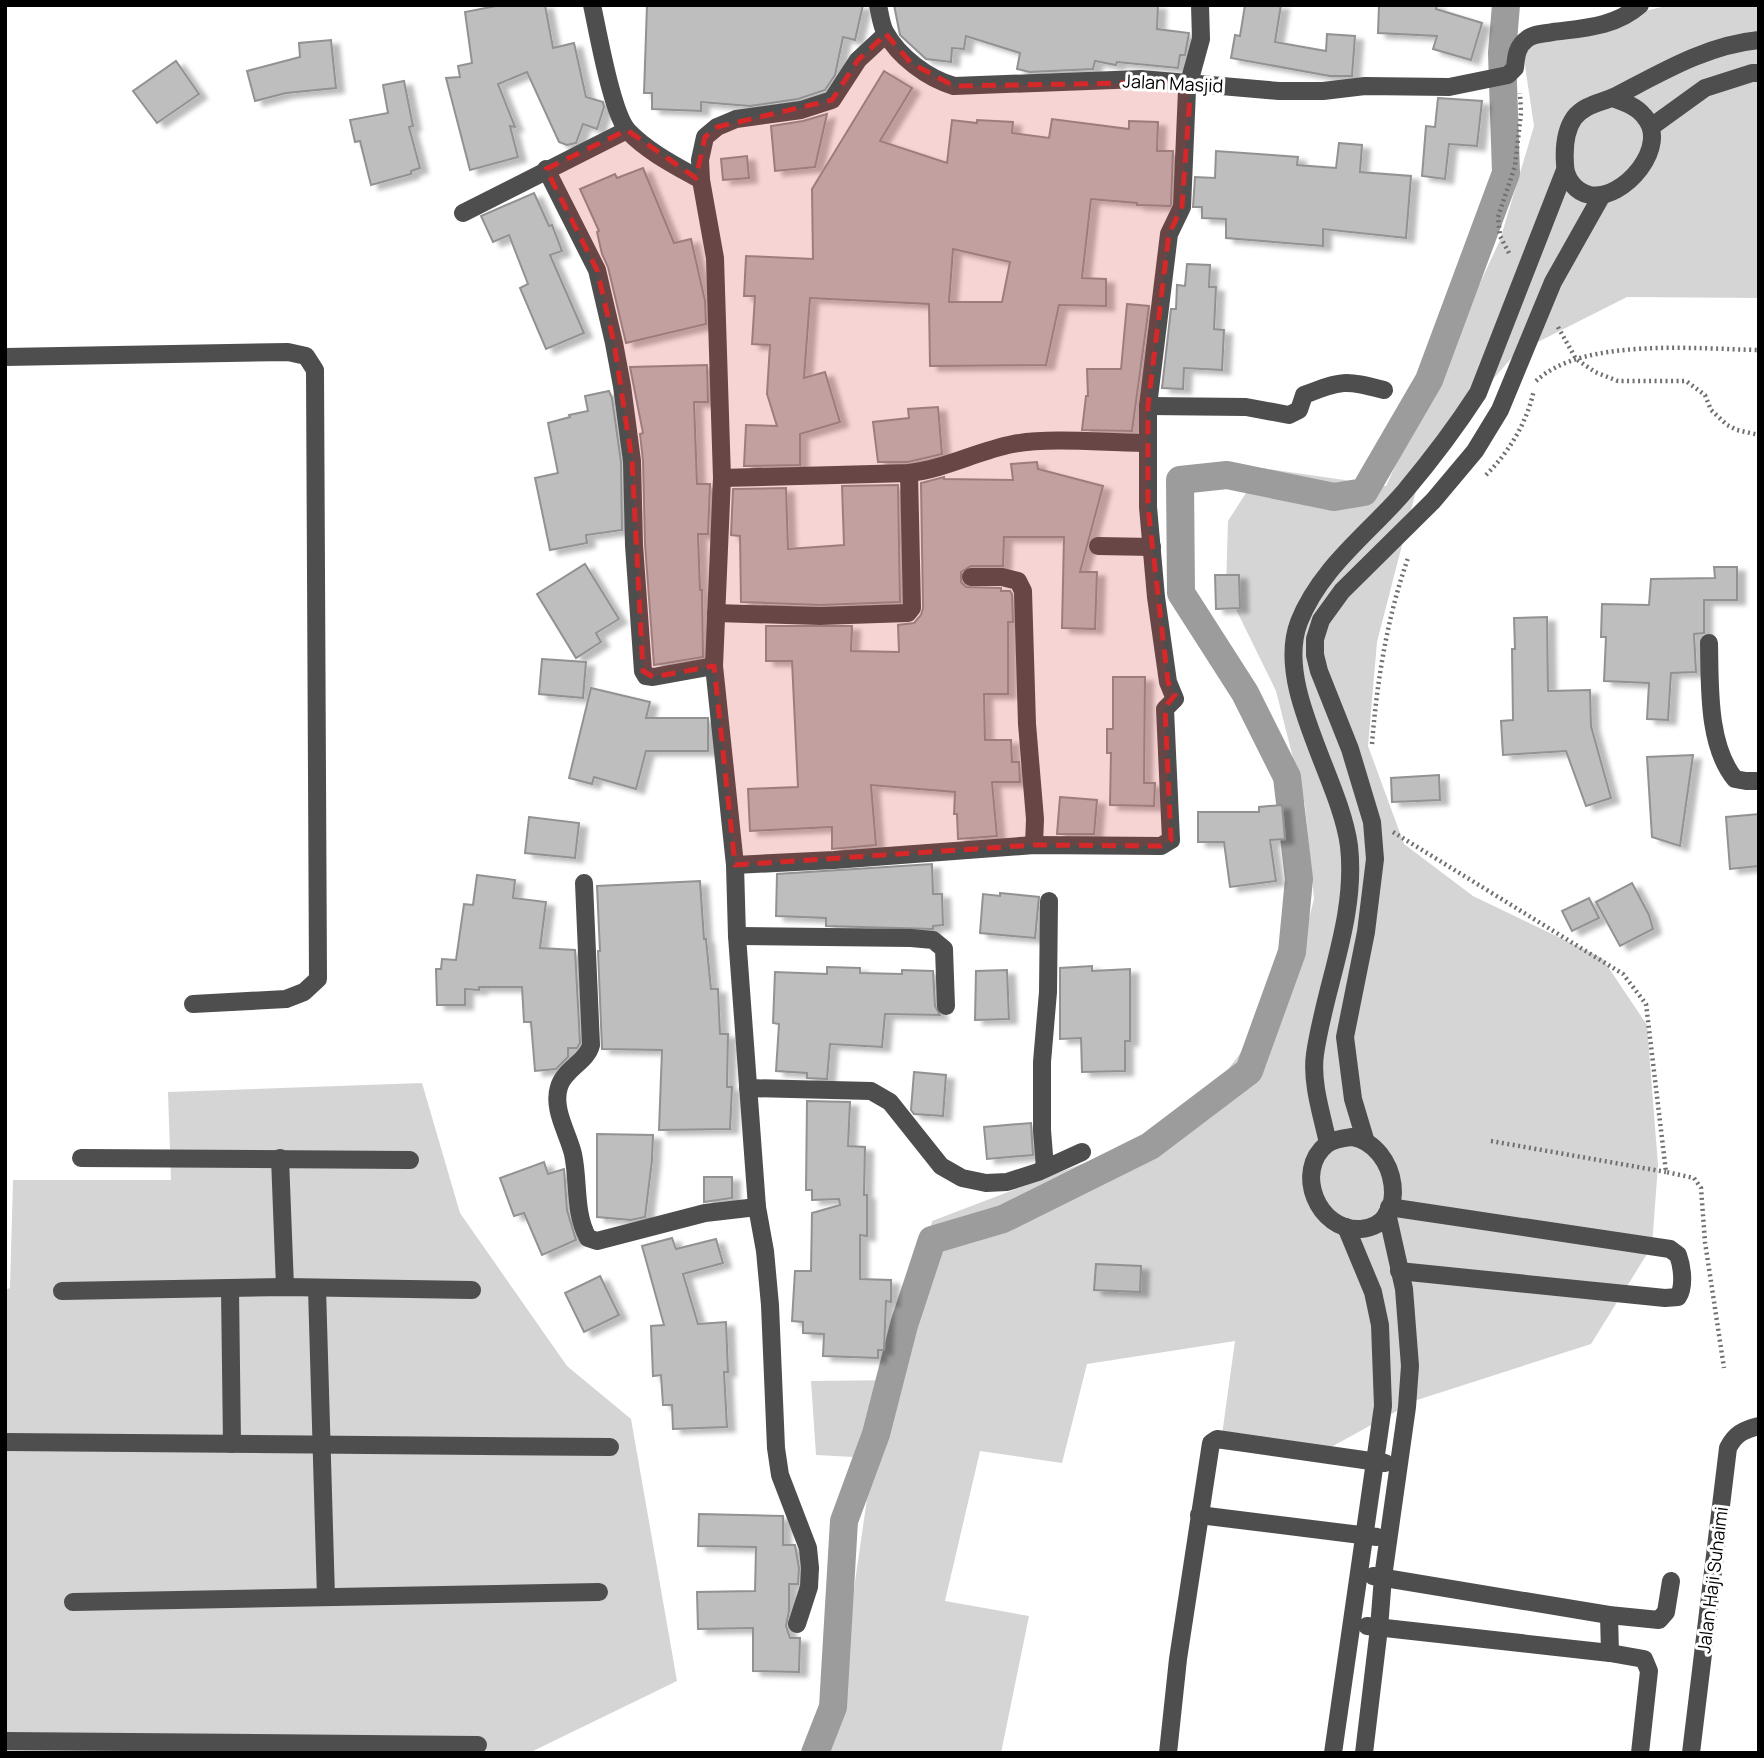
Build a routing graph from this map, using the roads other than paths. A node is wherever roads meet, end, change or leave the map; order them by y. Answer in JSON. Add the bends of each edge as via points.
{"nodes":[{"id":1,"x":592,"y":5,"type":"edge"},
{"id":2,"x":878,"y":5,"type":"edge"},
{"id":3,"x":1200,"y":5,"type":"edge"},
{"id":4,"x":1640,"y":5,"type":"edge"},
{"id":5,"x":886,"y":34,"type":"junction"},
{"id":6,"x":1759,"y":40,"type":"edge"},
{"id":7,"x":1759,"y":73,"type":"edge"},
{"id":8,"x":1191,"y":82,"type":"junction"},
{"id":9,"x":1612,"y":98,"type":"junction"},
{"id":10,"x":1651,"y":127,"type":"junction"},
{"id":11,"x":627,"y":130,"type":"junction"},
{"id":12,"x":546,"y":169,"type":"junction"},
{"id":13,"x":1565,"y":170,"type":"junction"},
{"id":14,"x":701,"y":180,"type":"junction"},
{"id":15,"x":1602,"y":195,"type":"junction"},
{"id":16,"x":463,"y":213,"type":"dead end"},
{"id":17,"x":5,"y":357,"type":"edge"},
{"id":18,"x":1384,"y":390,"type":"dead end"},
{"id":19,"x":1148,"y":406,"type":"junction"},
{"id":20,"x":1148,"y":443,"type":"junction"},
{"id":21,"x":909,"y":473,"type":"junction"},
{"id":22,"x":722,"y":478,"type":"junction"},
{"id":23,"x":1098,"y":546,"type":"dead end"},
{"id":24,"x":1152,"y":547,"type":"junction"},
{"id":25,"x":971,"y":577,"type":"dead end"},
{"id":26,"x":716,"y":613,"type":"junction"},
{"id":27,"x":1709,"y":643,"type":"dead end"},
{"id":28,"x":714,"y":666,"type":"junction"},
{"id":29,"x":1341,"y":727,"type":"junction"},
{"id":30,"x":1316,"y":741,"type":"junction"},
{"id":31,"x":1759,"y":781,"type":"edge"},
{"id":32,"x":1034,"y":845,"type":"junction"},
{"id":33,"x":734,"y":865,"type":"junction"},
{"id":34,"x":584,"y":883,"type":"dead end"},
{"id":35,"x":1049,"y":901,"type":"dead end"},
{"id":36,"x":737,"y":936,"type":"junction"},
{"id":37,"x":193,"y":1004,"type":"dead end"},
{"id":38,"x":946,"y":1006,"type":"dead end"},
{"id":39,"x":748,"y":1088,"type":"junction"},
{"id":40,"x":1365,"y":1139,"type":"junction"},
{"id":41,"x":1328,"y":1143,"type":"junction"},
{"id":42,"x":1082,"y":1152,"type":"dead end"},
{"id":43,"x":81,"y":1158,"type":"dead end"},
{"id":44,"x":280,"y":1158,"type":"junction"},
{"id":45,"x":410,"y":1160,"type":"dead end"},
{"id":46,"x":1045,"y":1168,"type":"junction"},
{"id":47,"x":757,"y":1207,"type":"junction"},
{"id":48,"x":1388,"y":1210,"type":"junction"},
{"id":49,"x":1346,"y":1227,"type":"junction"},
{"id":50,"x":1399,"y":1271,"type":"junction"},
{"id":51,"x":285,"y":1287,"type":"junction"},
{"id":52,"x":317,"y":1288,"type":"junction"},
{"id":53,"x":230,"y":1289,"type":"junction"},
{"id":54,"x":472,"y":1290,"type":"dead end"},
{"id":55,"x":62,"y":1291,"type":"dead end"},
{"id":56,"x":1383,"y":1406,"type":"junction"},
{"id":57,"x":1407,"y":1407,"type":"junction"},
{"id":58,"x":1759,"y":1426,"type":"edge"},
{"id":59,"x":5,"y":1442,"type":"edge"},
{"id":60,"x":232,"y":1444,"type":"junction"},
{"id":61,"x":321,"y":1444,"type":"junction"},
{"id":62,"x":610,"y":1447,"type":"dead end"},
{"id":63,"x":1375,"y":1462,"type":"junction"},
{"id":64,"x":1399,"y":1464,"type":"junction"},
{"id":65,"x":1199,"y":1515,"type":"junction"},
{"id":66,"x":1365,"y":1535,"type":"junction"},
{"id":67,"x":1389,"y":1538,"type":"junction"},
{"id":68,"x":1360,"y":1574,"type":"junction"},
{"id":69,"x":1383,"y":1577,"type":"junction"},
{"id":70,"x":1671,"y":1581,"type":"dead end"},
{"id":71,"x":599,"y":1592,"type":"dead end"},
{"id":72,"x":326,"y":1597,"type":"junction"},
{"id":73,"x":73,"y":1602,"type":"dead end"},
{"id":74,"x":1609,"y":1615,"type":"junction"},
{"id":75,"x":797,"y":1624,"type":"dead end"},
{"id":76,"x":1353,"y":1624,"type":"junction"},
{"id":77,"x":1379,"y":1628,"type":"junction"},
{"id":78,"x":1610,"y":1653,"type":"junction"},
{"id":79,"x":1337,"y":1727,"type":"junction"},
{"id":80,"x":1366,"y":1730,"type":"junction"},
{"id":81,"x":5,"y":1741,"type":"edge"},
{"id":82,"x":478,"y":1745,"type":"dead end"},
{"id":83,"x":435,"y":1749,"type":"edge"},
{"id":84,"x":1168,"y":1753,"type":"edge"},
{"id":85,"x":1333,"y":1753,"type":"edge"},
{"id":86,"x":1364,"y":1753,"type":"edge"},
{"id":87,"x":1640,"y":1753,"type":"edge"},
{"id":88,"x":1691,"y":1753,"type":"edge"}],
"edges":[{"from":1,"to":11,"type":"street","via":[[617,112]]},
{"from":2,"to":5,"type":"street","name":"Jalan Masjid"},
{"from":3,"to":8,"type":"street","via":[[1201,39]]},
{"from":4,"to":8,"type":"street","name":"Jalan Masjid","via":[[1612,23],[1530,36],[1517,52],[1515,68],[1500,76],[1449,87],[1279,91]]},
{"from":5,"to":8,"type":"street","name":"Jalan Masjid","via":[[911,63],[939,82],[954,86],[1141,79]]},
{"from":5,"to":14,"type":"street","via":[[858,60],[832,100],[801,110],[736,119],[705,136]]},
{"from":6,"to":9,"type":"street","via":[[1692,57]]},
{"from":7,"to":10,"type":"street","via":[[1705,88]]},
{"from":8,"to":19,"type":"street","via":[[1185,112],[1182,207],[1169,234]]},
{"from":9,"to":10,"type":"street","via":[[1635,108]]},
{"from":9,"to":13,"type":"street","via":[[1591,104],[1576,116],[1564,150]]},
{"from":10,"to":15,"type":"street","via":[[1643,165],[1627,183]]},
{"from":11,"to":12,"type":"street"},
{"from":11,"to":14,"type":"street","via":[[653,152]]},
{"from":12,"to":16,"type":"street"},
{"from":12,"to":28,"type":"street","via":[[597,270],[614,343],[632,461],[643,671],[653,677]]},
{"from":13,"to":15,"type":"street","via":[[1580,191]]},
{"from":13,"to":30,"type":"street","via":[[1478,393],[1405,491],[1321,581],[1300,620],[1293,660]]},
{"from":14,"to":22,"type":"street","via":[[715,258]]},
{"from":15,"to":29,"type":"street","via":[[1553,282],[1500,410],[1475,451],[1433,501],[1342,590],[1321,620],[1315,655]]},
{"from":17,"to":37,"type":"street","via":[[288,352],[306,356],[315,370],[318,979],[304,992],[286,999]]},
{"from":18,"to":19,"type":"street","via":[[1346,381],[1335,383],[1304,395],[1299,410],[1289,415],[1246,407]]},
{"from":19,"to":20,"type":"street"},
{"from":20,"to":21,"type":"street","via":[[1014,444],[931,471]]},
{"from":20,"to":24,"type":"street"},
{"from":21,"to":22,"type":"street"},
{"from":21,"to":26,"type":"street","via":[[912,608],[908,614]]},
{"from":22,"to":26,"type":"street"},
{"from":23,"to":24,"type":"street"},
{"from":24,"to":32,"type":"street","via":[[1168,682],[1175,695],[1165,709],[1171,840],[1161,846]]},
{"from":25,"to":32,"type":"street","via":[[1018,581],[1023,591]]},
{"from":26,"to":28,"type":"street"},
{"from":27,"to":31,"type":"street","via":[[1717,741],[1735,779]]},
{"from":28,"to":33,"type":"street"},
{"from":29,"to":30,"type":"street"},
{"from":29,"to":40,"type":"street","via":[[1373,822],[1375,859],[1366,932],[1345,1037],[1353,1099]]},
{"from":30,"to":41,"type":"street","via":[[1350,858],[1343,933],[1315,1056],[1318,1100]]},
{"from":32,"to":33,"type":"street"},
{"from":33,"to":36,"type":"street"},
{"from":34,"to":47,"type":"street","via":[[591,1045],[589,1053],[562,1079],[557,1099],[573,1154],[582,1226],[588,1238],[597,1241],[705,1213]]},
{"from":35,"to":46,"type":"street","via":[[1042,1075]]},
{"from":36,"to":38,"type":"street","via":[[933,940],[944,949]]},
{"from":36,"to":39,"type":"street"},
{"from":39,"to":46,"type":"street","via":[[871,1091],[890,1102],[941,1166],[962,1178],[1007,1182]]},
{"from":39,"to":47,"type":"street"},
{"from":40,"to":41,"type":"street"},
{"from":40,"to":48,"type":"street","via":[[1388,1164],[1393,1180]]},
{"from":41,"to":49,"type":"street","via":[[1312,1168],[1314,1197],[1332,1221]]},
{"from":42,"to":46,"type":"street"},
{"from":43,"to":44,"type":"street"},
{"from":44,"to":45,"type":"street"},
{"from":44,"to":51,"type":"street"},
{"from":47,"to":75,"type":"street","via":[[770,1304],[779,1475],[808,1548],[810,1568]]},
{"from":48,"to":49,"type":"street","via":[[1376,1224],[1362,1229]]},
{"from":48,"to":50,"type":"street"},
{"from":48,"to":50,"type":"street","via":[[1670,1249],[1680,1261],[1682,1291],[1678,1297],[1665,1298]]},
{"from":49,"to":56,"type":"street","via":[[1373,1292],[1380,1325]]},
{"from":50,"to":57,"type":"street","via":[[1410,1366]]},
{"from":51,"to":52,"type":"street"},
{"from":51,"to":53,"type":"street"},
{"from":52,"to":54,"type":"street"},
{"from":52,"to":61,"type":"street"},
{"from":53,"to":55,"type":"street"},
{"from":53,"to":60,"type":"street"},
{"from":56,"to":57,"type":"street"},
{"from":56,"to":63,"type":"street"},
{"from":57,"to":64,"type":"street"},
{"from":58,"to":88,"type":"street","name":"Jalan Haji Suhaimi","via":[[1733,1437],[1728,1448]]},
{"from":59,"to":60,"type":"street"},
{"from":60,"to":61,"type":"street"},
{"from":61,"to":62,"type":"street"},
{"from":61,"to":72,"type":"street"},
{"from":63,"to":64,"type":"street"},
{"from":63,"to":65,"type":"street","via":[[1217,1439],[1211,1443]]},
{"from":63,"to":66,"type":"street"},
{"from":64,"to":67,"type":"street"},
{"from":65,"to":66,"type":"street"},
{"from":65,"to":84,"type":"street"},
{"from":66,"to":67,"type":"street"},
{"from":66,"to":68,"type":"street"},
{"from":67,"to":69,"type":"street"},
{"from":68,"to":69,"type":"street"},
{"from":68,"to":76,"type":"street"},
{"from":69,"to":74,"type":"street"},
{"from":69,"to":77,"type":"street"},
{"from":70,"to":74,"type":"street","via":[[1666,1612],[1659,1620]]},
{"from":71,"to":72,"type":"street"},
{"from":72,"to":73,"type":"street"},
{"from":74,"to":78,"type":"street"},
{"from":76,"to":77,"type":"street"},
{"from":76,"to":79,"type":"street"},
{"from":77,"to":78,"type":"street"},
{"from":77,"to":80,"type":"street"},
{"from":78,"to":87,"type":"street","via":[[1644,1659],[1649,1671]]},
{"from":79,"to":80,"type":"street"},
{"from":79,"to":85,"type":"street"},
{"from":80,"to":86,"type":"street"},
{"from":81,"to":83,"type":"street"},
{"from":82,"to":83,"type":"street"}]}
